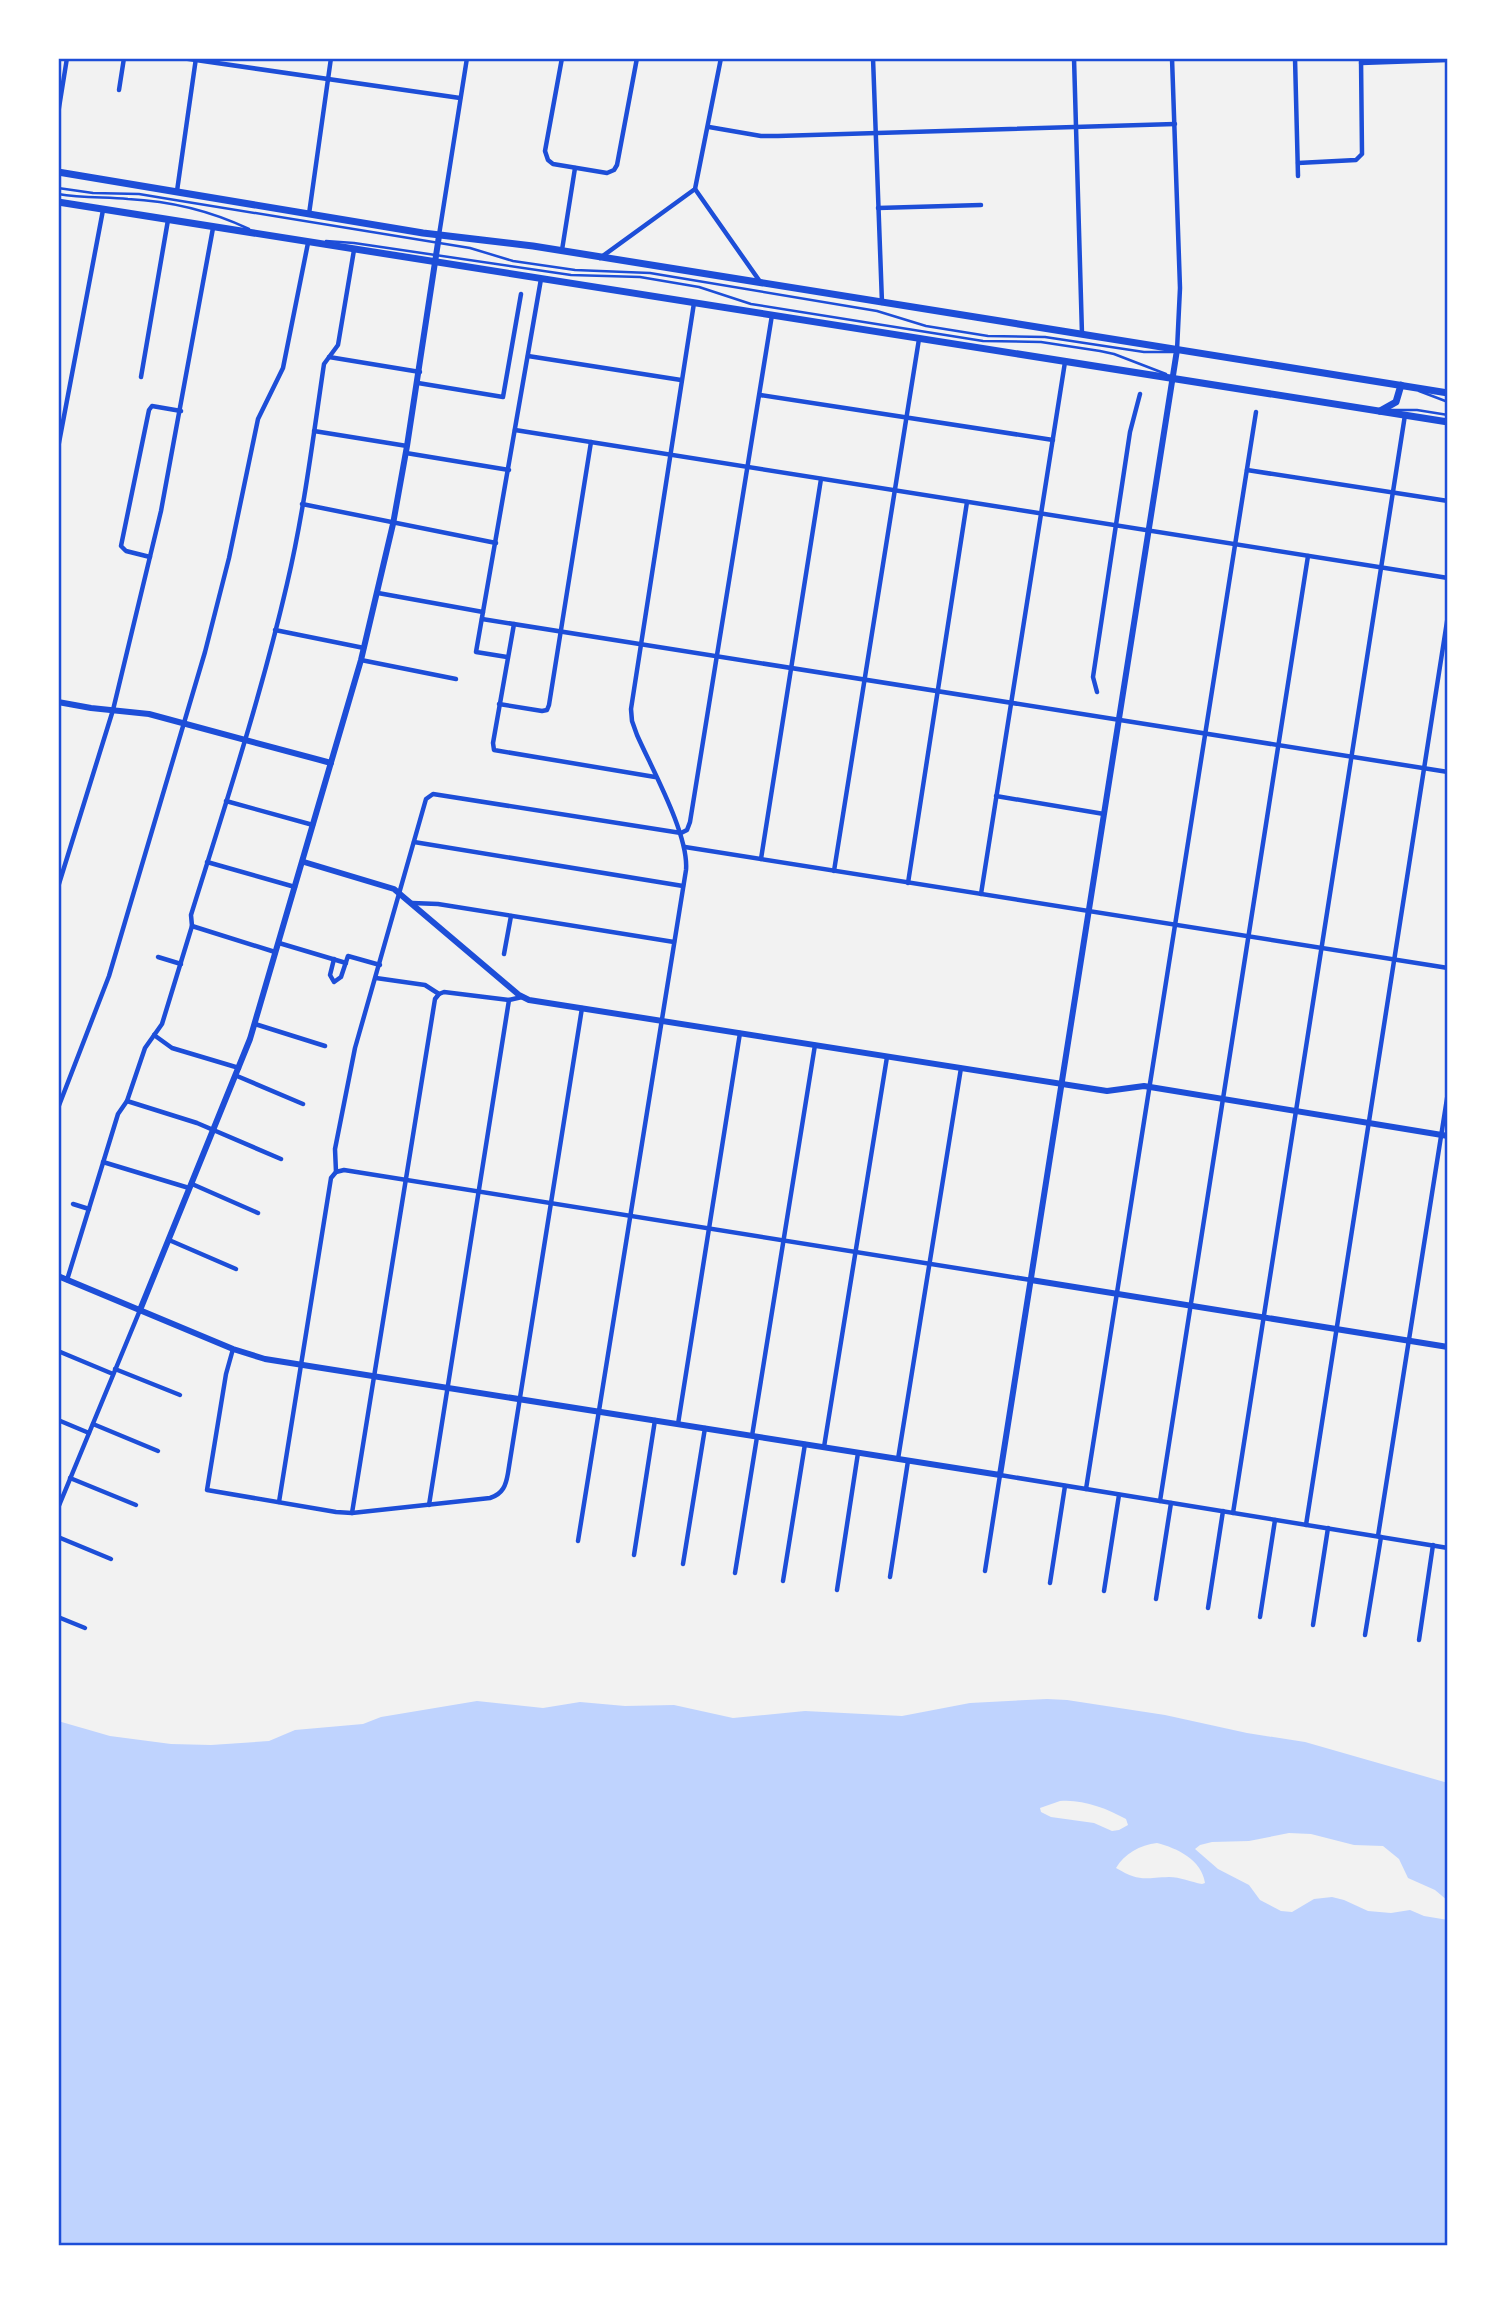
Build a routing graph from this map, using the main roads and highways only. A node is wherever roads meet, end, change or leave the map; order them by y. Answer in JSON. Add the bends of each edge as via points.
{"nodes":[{"id":1,"x":58,"y":172,"type":"edge"},
{"id":2,"x":58,"y":202,"type":"edge"},
{"id":3,"x":1401,"y":385,"type":"junction"},
{"id":4,"x":1448,"y":393,"type":"edge"},
{"id":5,"x":1379,"y":411,"type":"junction"},
{"id":6,"x":1448,"y":422,"type":"edge"}],
"edges":[{"from":1,"to":3,"type":"main road","via":[[439,239],[562,251]]},
{"from":2,"to":5,"type":"main road"},
{"from":3,"to":4,"type":"main road"},
{"from":3,"to":5,"type":"main road","via":[[1396,402]]},
{"from":5,"to":6,"type":"main road"}]}
